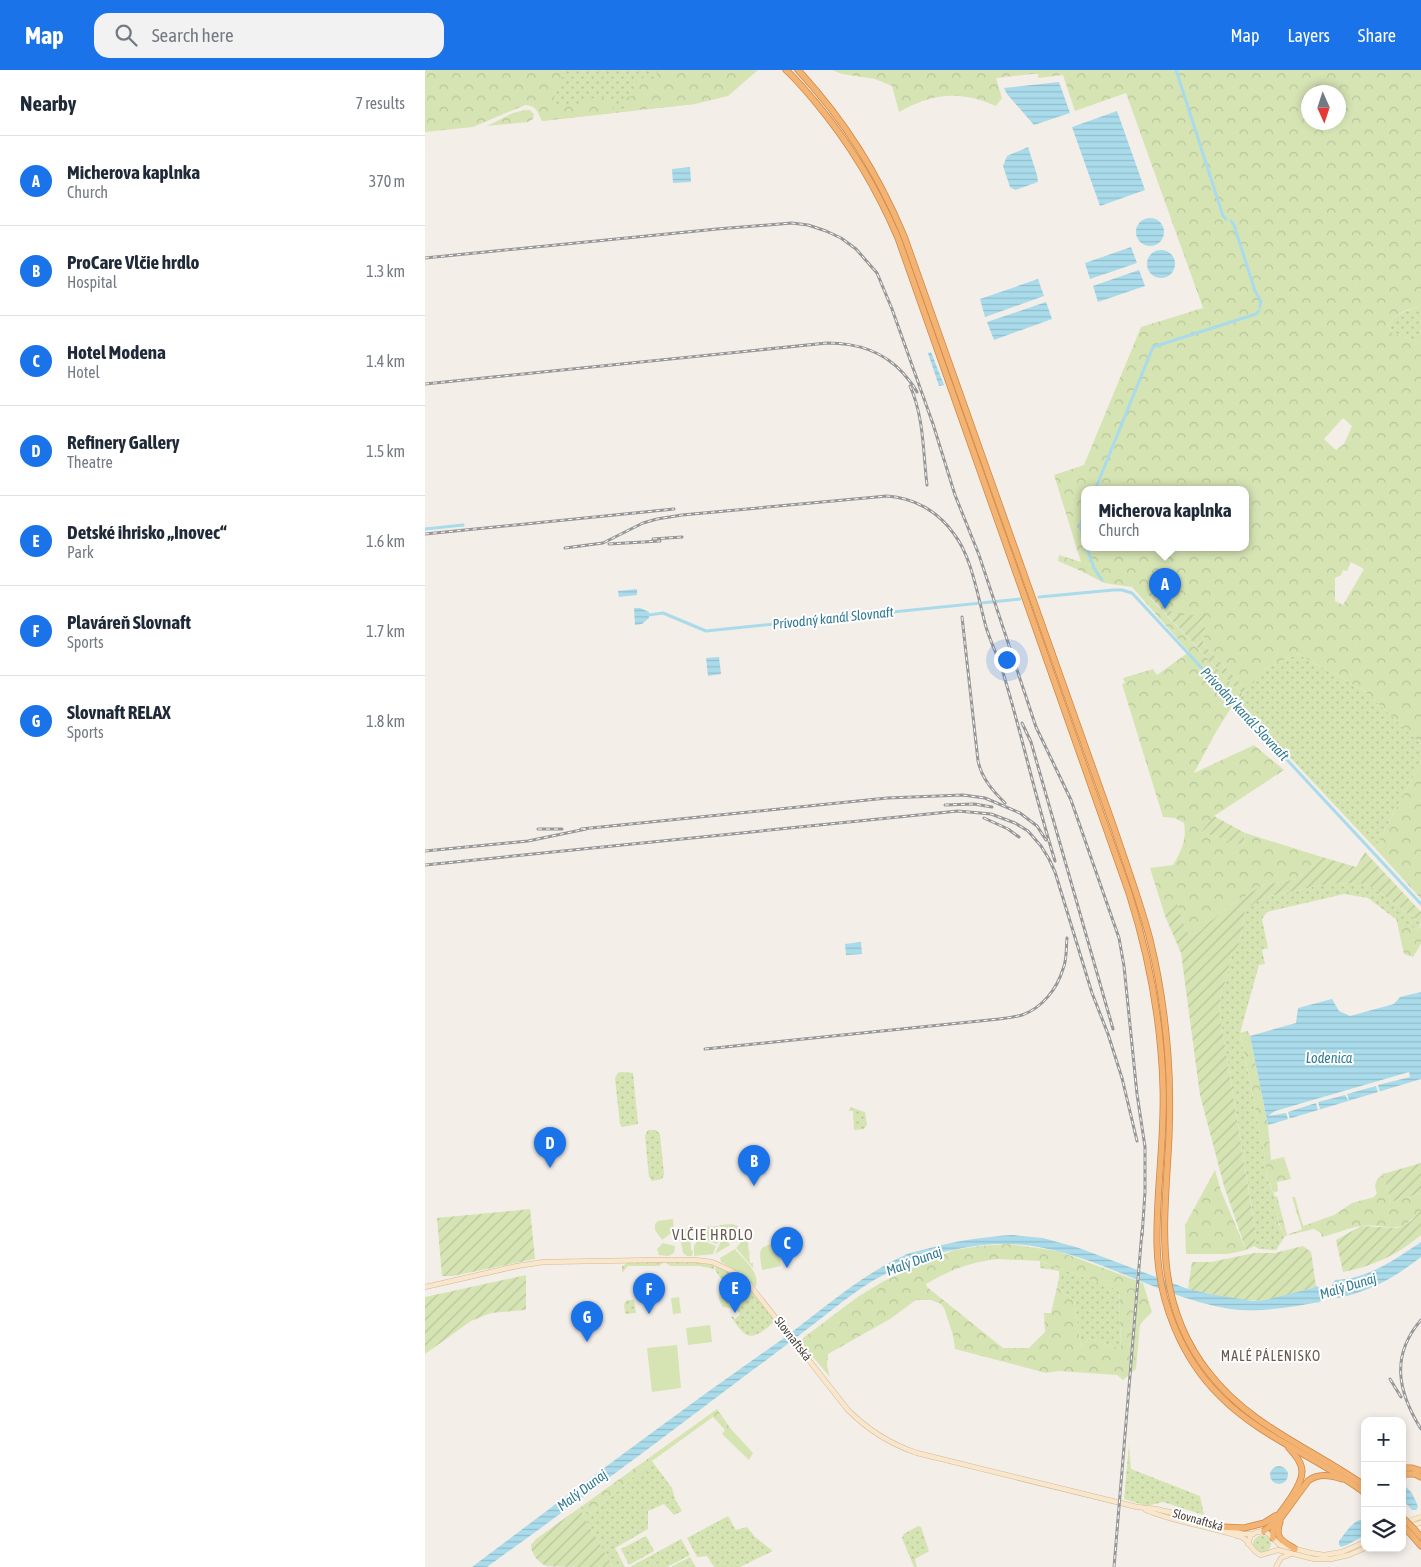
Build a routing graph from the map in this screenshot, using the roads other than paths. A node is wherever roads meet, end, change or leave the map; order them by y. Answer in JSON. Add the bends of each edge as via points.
{"nodes":[{"id":1,"x":786,"y":70,"type":"edge"},
{"id":2,"x":798,"y":70,"type":"edge"},
{"id":3,"x":1166,"y":1082,"type":"junction"},
{"id":4,"x":425,"y":1287,"type":"edge"},
{"id":5,"x":1286,"y":1444,"type":"junction"},
{"id":6,"x":1406,"y":1468,"type":"edge"},
{"id":7,"x":1421,"y":1471,"type":"edge"},
{"id":8,"x":1406,"y":1474,"type":"edge"},
{"id":9,"x":1421,"y":1477,"type":"edge"},
{"id":10,"x":1350,"y":1479,"type":"junction"},
{"id":11,"x":1361,"y":1480,"type":"edge"},
{"id":12,"x":1361,"y":1488,"type":"edge"},
{"id":13,"x":1143,"y":1508,"type":"junction"},
{"id":14,"x":1280,"y":1512,"type":"junction"},
{"id":15,"x":1421,"y":1518,"type":"edge"},
{"id":16,"x":1281,"y":1519,"type":"junction"},
{"id":17,"x":1421,"y":1524,"type":"edge"},
{"id":18,"x":1406,"y":1525,"type":"edge"},
{"id":19,"x":1223,"y":1527,"type":"junction"},
{"id":20,"x":1234,"y":1533,"type":"junction"},
{"id":21,"x":1269,"y":1533,"type":"junction"},
{"id":22,"x":1253,"y":1534,"type":"junction"},
{"id":23,"x":1421,"y":1538,"type":"edge"},
{"id":24,"x":1361,"y":1544,"type":"edge"},
{"id":25,"x":1249,"y":1545,"type":"junction"},
{"id":26,"x":1421,"y":1546,"type":"edge"},
{"id":27,"x":1286,"y":1549,"type":"junction"},
{"id":28,"x":1361,"y":1550,"type":"edge"},
{"id":29,"x":1293,"y":1551,"type":"junction"},
{"id":30,"x":1270,"y":1553,"type":"junction"},
{"id":31,"x":1276,"y":1567,"type":"edge"}],
"edges":[{"from":1,"to":3,"type":"highway","via":[[833,122],[869,177],[906,260],[1129,893],[1151,976]]},
{"from":2,"to":3,"type":"highway","via":[[838,117],[864,156],[895,214],[912,258],[1138,898],[1157,975],[1166,1036]]},
{"from":3,"to":5,"type":"highway","via":[[1157,1245],[1163,1290],[1177,1332],[1195,1366],[1221,1398]]},
{"from":3,"to":10,"type":"highway","via":[[1169,1134],[1164,1247],[1169,1286],[1189,1343],[1201,1363],[1234,1402],[1273,1430],[1334,1465]]},
{"from":4,"to":13,"type":"main road","name":"Slovnaftská","via":[[544,1262],[706,1261],[725,1267],[742,1278],[854,1416],[893,1443],[917,1452]]},
{"from":5,"to":10,"type":"highway"},
{"from":5,"to":14,"type":"highway","via":[[1299,1462],[1301,1474],[1299,1484]]},
{"from":6,"to":7,"type":"highway"},
{"from":8,"to":9,"type":"highway"},
{"from":10,"to":11,"type":"highway"},
{"from":10,"to":12,"type":"highway"},
{"from":10,"to":16,"type":"highway","via":[[1331,1475],[1312,1478]]},
{"from":13,"to":19,"type":"main road","name":"Slovnaftská"},
{"from":13,"to":20,"type":"main road","name":"Slovnaftská","via":[[1155,1514]]},
{"from":14,"to":19,"type":"highway","via":[[1255,1526],[1241,1529]]},
{"from":14,"to":21,"type":"highway"},
{"from":15,"to":18,"type":"main road"},
{"from":16,"to":21,"type":"highway"},
{"from":16,"to":29,"type":"highway","via":[[1279,1537]]},
{"from":17,"to":18,"type":"main road"},
{"from":18,"to":23,"type":"highway"},
{"from":18,"to":26,"type":"highway"},
{"from":19,"to":20,"type":"main road","name":"Slovnaftská"},
{"from":20,"to":21,"type":"main road","via":[[1259,1528]]},
{"from":20,"to":22,"type":"main road","name":"Slovnaftská"},
{"from":20,"to":25,"type":"main road","name":"Slovnaftská"},
{"from":21,"to":22,"type":"main road"},
{"from":21,"to":25,"type":"main road","via":[[1254,1536]]},
{"from":21,"to":27,"type":"main road"},
{"from":21,"to":30,"type":"main road","via":[[1274,1543]]},
{"from":22,"to":25,"type":"main road"},
{"from":24,"to":29,"type":"main road","via":[[1334,1554]]},
{"from":25,"to":30,"type":"main road","via":[[1259,1554]]},
{"from":27,"to":29,"type":"main road"},
{"from":27,"to":30,"type":"main road"},
{"from":28,"to":29,"type":"main road","via":[[1331,1559],[1314,1559]]},
{"from":29,"to":31,"type":"main road","via":[[1281,1558]]}]}
